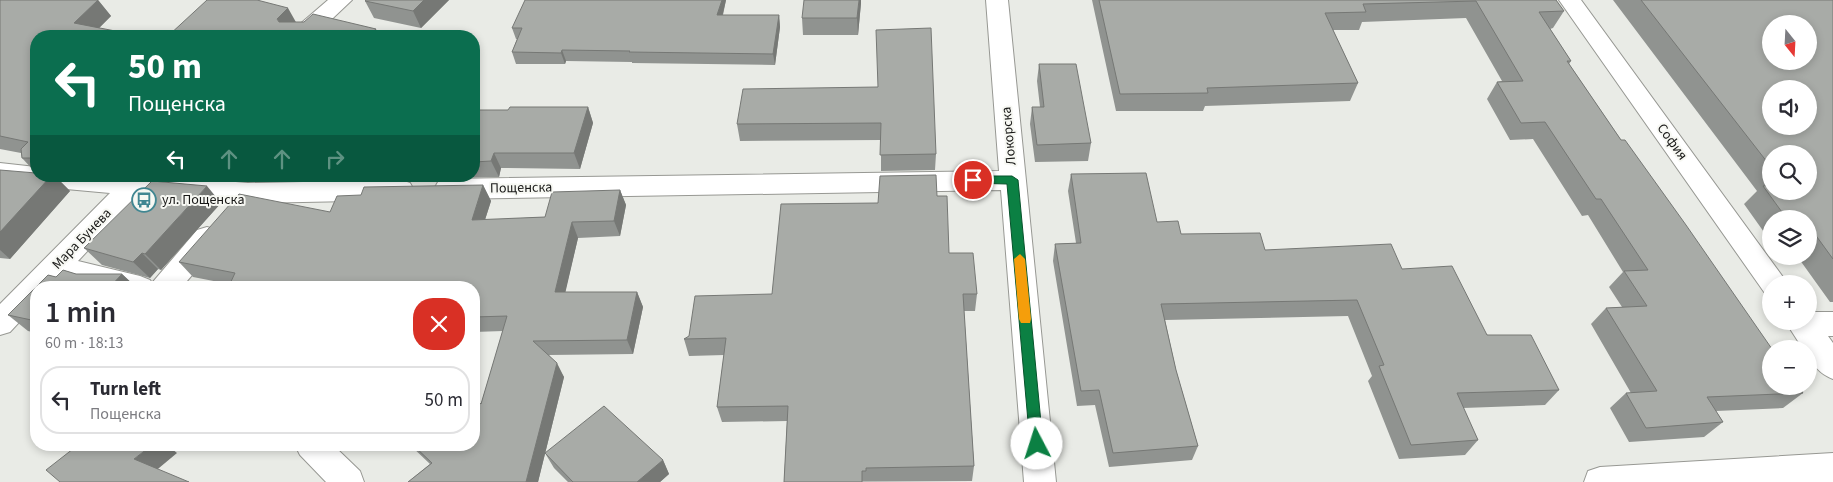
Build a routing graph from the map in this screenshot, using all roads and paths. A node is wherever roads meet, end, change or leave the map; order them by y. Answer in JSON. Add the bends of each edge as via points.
{"nodes":[{"id":1,"x":341,"y":0,"type":"edge"},
{"id":2,"x":997,"y":0,"type":"edge"},
{"id":3,"x":1570,"y":0,"type":"edge"},
{"id":4,"x":307,"y":30,"type":"edge"},
{"id":5,"x":0,"y":173,"type":"edge"},
{"id":6,"x":30,"y":176,"type":"edge"},
{"id":7,"x":1012,"y":180,"type":"junction"},
{"id":8,"x":84,"y":182,"type":"edge"},
{"id":9,"x":108,"y":182,"type":"edge"},
{"id":10,"x":137,"y":182,"type":"edge"},
{"id":11,"x":156,"y":182,"type":"edge"},
{"id":12,"x":248,"y":193,"type":"junction"},
{"id":13,"x":55,"y":266,"type":"junction"},
{"id":14,"x":1768,"y":275,"type":"edge"},
{"id":15,"x":41,"y":281,"type":"edge"},
{"id":16,"x":113,"y":281,"type":"edge"},
{"id":17,"x":169,"y":281,"type":"edge"},
{"id":18,"x":30,"y":292,"type":"edge"},
{"id":19,"x":0,"y":323,"type":"edge"},
{"id":20,"x":1817,"y":323,"type":"edge"},
{"id":21,"x":1833,"y":324,"type":"edge"},
{"id":22,"x":1807,"y":330,"type":"edge"},
{"id":23,"x":1833,"y":366,"type":"edge"},
{"id":24,"x":317,"y":451,"type":"edge"},
{"id":25,"x":1833,"y":468,"type":"edge"},
{"id":26,"x":348,"y":482,"type":"edge"},
{"id":27,"x":1040,"y":482,"type":"edge"},
{"id":28,"x":1600,"y":482,"type":"edge"}],
"edges":[{"from":1,"to":4,"type":"street"},
{"from":2,"to":7,"type":"street","name":"Локорска"},
{"from":3,"to":14,"type":"street","name":"София"},
{"from":5,"to":6,"type":"street","name":"Пощенска"},
{"from":7,"to":12,"type":"street","name":"Пощенска"},
{"from":7,"to":27,"type":"street","name":"Локорска"},
{"from":8,"to":9,"type":"street","name":"Пощенска"},
{"from":10,"to":13,"type":"street","name":"Мара Бунева"},
{"from":11,"to":12,"type":"street","name":"Пощенска"},
{"from":12,"to":17,"type":"street"},
{"from":13,"to":15,"type":"street","name":"Мара Бунева"},
{"from":13,"to":16,"type":"street"},
{"from":18,"to":19,"type":"street","name":"Мара Бунева"},
{"from":20,"to":21,"type":"street"},
{"from":22,"to":23,"type":"street"},
{"from":24,"to":26,"type":"street"},
{"from":25,"to":28,"type":"street"}]}
